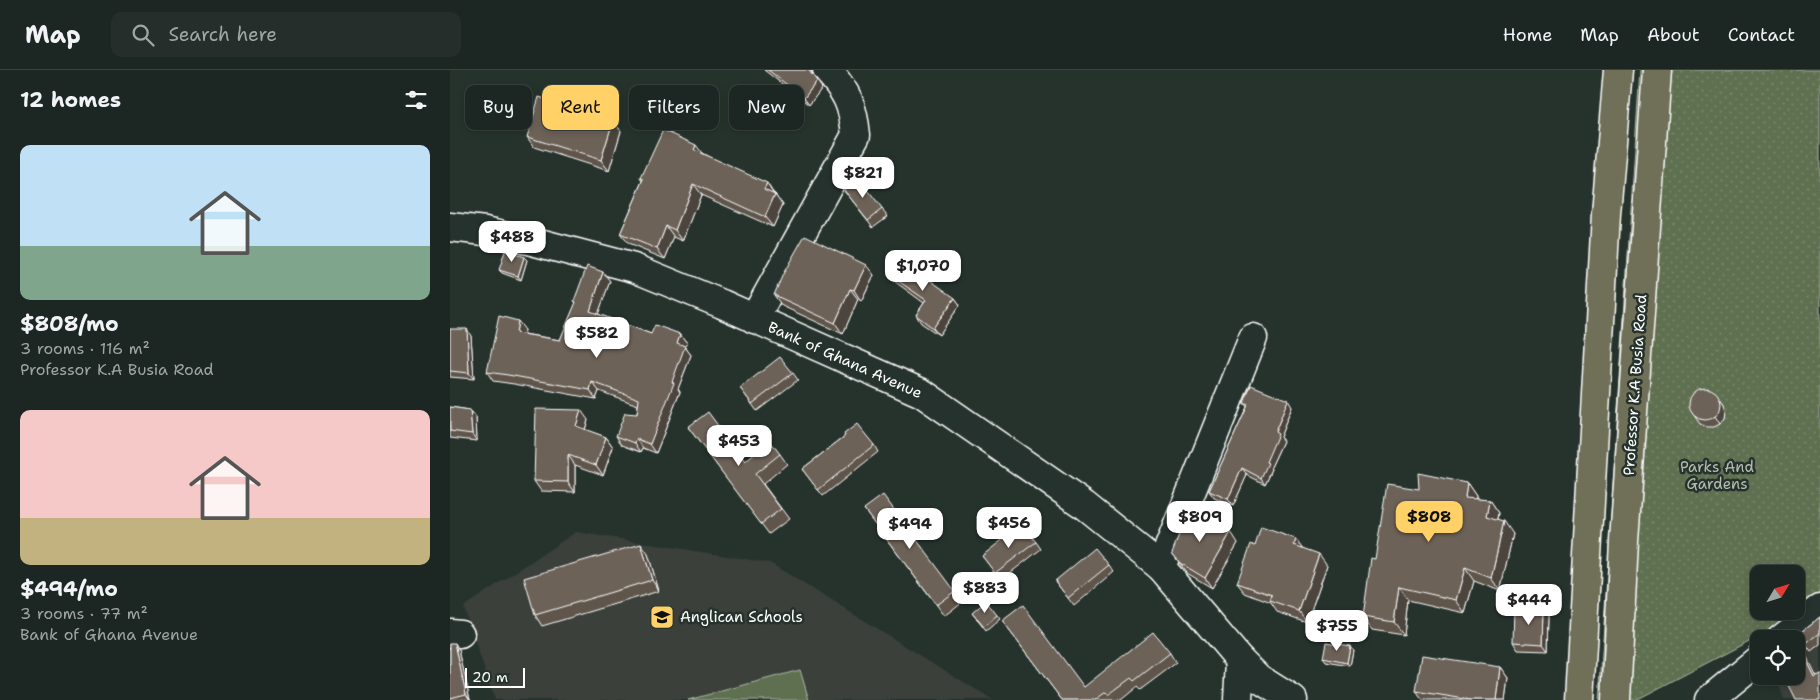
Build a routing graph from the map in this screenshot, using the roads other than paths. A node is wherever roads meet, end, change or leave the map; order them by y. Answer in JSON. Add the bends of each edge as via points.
{"nodes":[{"id":1,"x":827,"y":70,"type":"edge"},
{"id":2,"x":1618,"y":70,"type":"edge"},
{"id":3,"x":1657,"y":70,"type":"edge"},
{"id":4,"x":450,"y":227,"type":"edge"},
{"id":5,"x":754,"y":319,"type":"junction"},
{"id":6,"x":1253,"y":338,"type":"dead end"},
{"id":7,"x":1161,"y":567,"type":"junction"},
{"id":8,"x":1820,"y":609,"type":"edge"},
{"id":9,"x":1793,"y":630,"type":"edge"},
{"id":10,"x":1240,"y":660,"type":"junction"},
{"id":11,"x":1750,"y":666,"type":"edge"},
{"id":12,"x":1238,"y":700,"type":"edge"},
{"id":13,"x":1294,"y":700,"type":"edge"},
{"id":14,"x":1579,"y":700,"type":"edge"},
{"id":15,"x":1616,"y":700,"type":"edge"},
{"id":16,"x":1709,"y":700,"type":"edge"}],
"edges":[{"from":1,"to":5,"type":"street","via":[[840,84],[854,112],[856,135]]},
{"from":2,"to":14,"type":"main road","via":[[1606,214]]},
{"from":3,"to":15,"type":"main road","name":"Professor K.A Busia Road"},
{"from":4,"to":5,"type":"street","name":"Bank of Ghana Avenue","via":[[528,240],[634,268]]},
{"from":5,"to":7,"type":"street","name":"Bank of Ghana Avenue","via":[[922,393],[1084,505]]},
{"from":6,"to":7,"type":"street"},
{"from":7,"to":10,"type":"street","name":"Bank of Ghana Avenue"},
{"from":8,"to":9,"type":"street"},
{"from":10,"to":12,"type":"street"},
{"from":10,"to":13,"type":"street","name":"Bank of Ghana Avenue","via":[[1258,678]]},
{"from":11,"to":16,"type":"street"}]}
